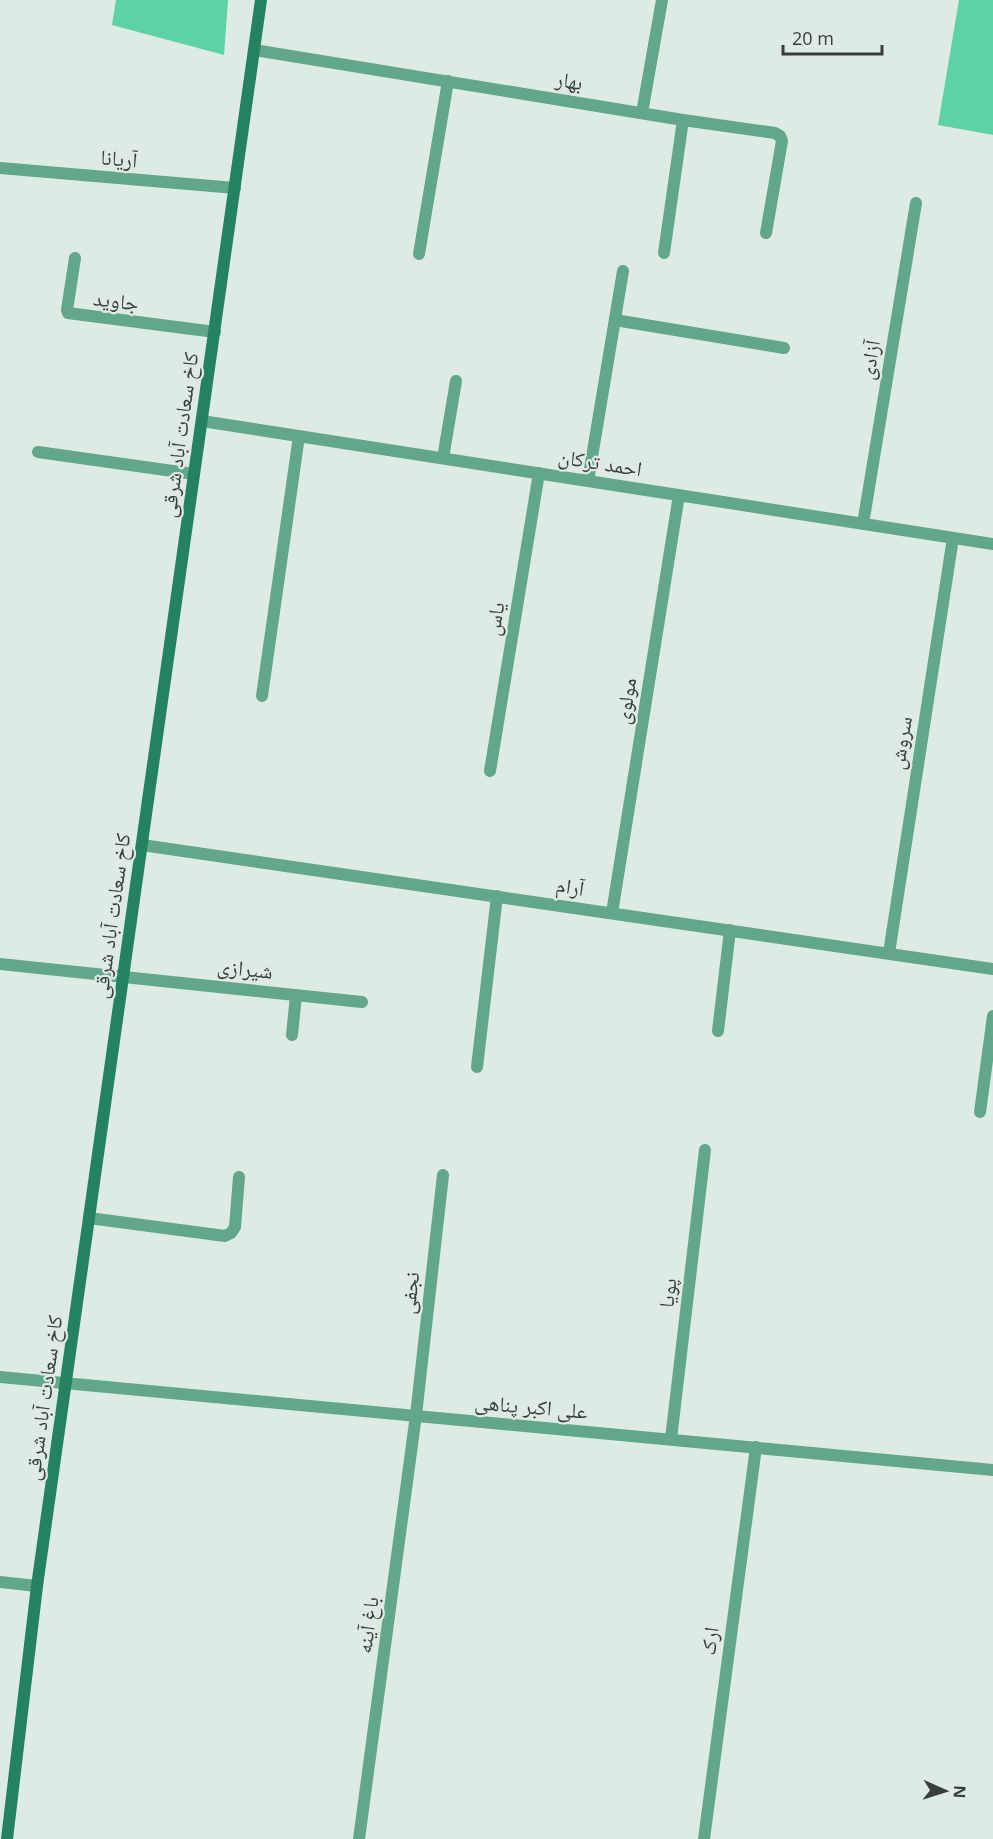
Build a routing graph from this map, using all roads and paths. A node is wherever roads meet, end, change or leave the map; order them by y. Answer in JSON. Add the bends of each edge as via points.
{"nodes":[{"id":1,"x":261,"y":0,"type":"edge"},
{"id":2,"x":662,"y":0,"type":"edge"},
{"id":3,"x":254,"y":50,"type":"junction"},
{"id":4,"x":448,"y":81,"type":"junction"},
{"id":5,"x":642,"y":113,"type":"junction"},
{"id":6,"x":683,"y":120,"type":"junction"},
{"id":7,"x":0,"y":168,"type":"edge"},
{"id":8,"x":235,"y":188,"type":"junction"},
{"id":9,"x":916,"y":203,"type":"dead end"},
{"id":10,"x":766,"y":233,"type":"dead end"},
{"id":11,"x":664,"y":253,"type":"dead end"},
{"id":12,"x":419,"y":254,"type":"dead end"},
{"id":13,"x":75,"y":258,"type":"dead end"},
{"id":14,"x":623,"y":271,"type":"dead end"},
{"id":15,"x":615,"y":320,"type":"junction"},
{"id":16,"x":215,"y":332,"type":"junction"},
{"id":17,"x":784,"y":348,"type":"dead end"},
{"id":18,"x":456,"y":381,"type":"dead end"},
{"id":19,"x":202,"y":421,"type":"junction"},
{"id":20,"x":299,"y":436,"type":"junction"},
{"id":21,"x":38,"y":452,"type":"dead end"},
{"id":22,"x":443,"y":458,"type":"junction"},
{"id":23,"x":539,"y":473,"type":"junction"},
{"id":24,"x":194,"y":474,"type":"junction"},
{"id":25,"x":588,"y":481,"type":"junction"},
{"id":26,"x":679,"y":495,"type":"junction"},
{"id":27,"x":863,"y":524,"type":"junction"},
{"id":28,"x":953,"y":538,"type":"junction"},
{"id":29,"x":993,"y":544,"type":"edge"},
{"id":30,"x":262,"y":696,"type":"dead end"},
{"id":31,"x":490,"y":771,"type":"dead end"},
{"id":32,"x":142,"y":844,"type":"junction"},
{"id":33,"x":497,"y":896,"type":"junction"},
{"id":34,"x":612,"y":913,"type":"junction"},
{"id":35,"x":729,"y":930,"type":"junction"},
{"id":36,"x":889,"y":954,"type":"junction"},
{"id":37,"x":0,"y":964,"type":"edge"},
{"id":38,"x":993,"y":969,"type":"edge"},
{"id":39,"x":123,"y":976,"type":"junction"},
{"id":40,"x":296,"y":994,"type":"junction"},
{"id":41,"x":362,"y":1002,"type":"dead end"},
{"id":42,"x":993,"y":1016,"type":"edge"},
{"id":43,"x":718,"y":1031,"type":"dead end"},
{"id":44,"x":292,"y":1035,"type":"dead end"},
{"id":45,"x":477,"y":1067,"type":"dead end"},
{"id":46,"x":980,"y":1112,"type":"dead end"},
{"id":47,"x":705,"y":1150,"type":"dead end"},
{"id":48,"x":443,"y":1175,"type":"dead end"},
{"id":49,"x":239,"y":1178,"type":"dead end"},
{"id":50,"x":89,"y":1218,"type":"junction"},
{"id":51,"x":0,"y":1377,"type":"edge"},
{"id":52,"x":66,"y":1383,"type":"junction"},
{"id":53,"x":416,"y":1415,"type":"junction"},
{"id":54,"x":671,"y":1439,"type":"junction"},
{"id":55,"x":756,"y":1447,"type":"junction"},
{"id":56,"x":993,"y":1470,"type":"edge"},
{"id":57,"x":0,"y":1582,"type":"edge"},
{"id":58,"x":37,"y":1586,"type":"junction"},
{"id":59,"x":7,"y":1839,"type":"edge"},
{"id":60,"x":359,"y":1839,"type":"edge"},
{"id":61,"x":704,"y":1839,"type":"edge"}],
"edges":[{"from":1,"to":3,"type":"street","name":"کاخ سعادت آباد شرقی"},
{"from":2,"to":5,"type":"street"},
{"from":3,"to":4,"type":"street","name":"بهار"},
{"from":3,"to":8,"type":"street","name":"کاخ سعادت آباد شرقی"},
{"from":4,"to":5,"type":"street","name":"بهار"},
{"from":4,"to":12,"type":"street"},
{"from":5,"to":6,"type":"street","name":"بهار"},
{"from":6,"to":10,"type":"street","name":"بهار","via":[[780,136]]},
{"from":6,"to":11,"type":"street"},
{"from":7,"to":8,"type":"street","name":"آریانا"},
{"from":8,"to":16,"type":"street","name":"کاخ سعادت آباد شرقی"},
{"from":9,"to":27,"type":"street","name":"آزادی"},
{"from":13,"to":16,"type":"street","name":"جاوید","via":[[68,313]]},
{"from":14,"to":15,"type":"street"},
{"from":15,"to":17,"type":"street"},
{"from":15,"to":25,"type":"street"},
{"from":16,"to":19,"type":"street","name":"کاخ سعادت آباد شرقی"},
{"from":18,"to":22,"type":"street"},
{"from":19,"to":20,"type":"street","name":"احمد ترکان"},
{"from":19,"to":24,"type":"street","name":"کاخ سعادت آباد شرقی"},
{"from":20,"to":22,"type":"street","name":"احمد ترکان"},
{"from":20,"to":30,"type":"street"},
{"from":21,"to":24,"type":"street"},
{"from":22,"to":23,"type":"street","name":"احمد ترکان"},
{"from":23,"to":25,"type":"street","name":"احمد ترکان"},
{"from":23,"to":31,"type":"street","name":"یاس"},
{"from":24,"to":32,"type":"street","name":"کاخ سعادت آباد شرقی"},
{"from":25,"to":26,"type":"street","name":"احمد ترکان"},
{"from":26,"to":27,"type":"street","name":"احمد ترکان"},
{"from":26,"to":34,"type":"street","name":"مولوی"},
{"from":27,"to":28,"type":"street","name":"احمد ترکان"},
{"from":28,"to":29,"type":"street","name":"احمد ترکان"},
{"from":28,"to":36,"type":"street","name":"سروش"},
{"from":32,"to":33,"type":"street","name":"آرام"},
{"from":32,"to":39,"type":"street","name":"کاخ سعادت آباد شرقی"},
{"from":33,"to":34,"type":"street","name":"آرام"},
{"from":33,"to":45,"type":"street"},
{"from":34,"to":35,"type":"street","name":"آرام"},
{"from":35,"to":36,"type":"street","name":"آرام"},
{"from":35,"to":43,"type":"street"},
{"from":36,"to":38,"type":"street","name":"آرام"},
{"from":37,"to":39,"type":"street","name":"شیرازی"},
{"from":39,"to":40,"type":"street","name":"شیرازی"},
{"from":39,"to":50,"type":"street","name":"کاخ سعادت آباد شرقی"},
{"from":40,"to":41,"type":"street","name":"شیرازی"},
{"from":40,"to":44,"type":"street"},
{"from":42,"to":46,"type":"street"},
{"from":47,"to":54,"type":"street","name":"پویا"},
{"from":48,"to":53,"type":"street","name":"نجفی"},
{"from":49,"to":50,"type":"street","via":[[235,1227],[225,1236]]},
{"from":50,"to":52,"type":"street","name":"کاخ سعادت آباد شرقی"},
{"from":51,"to":52,"type":"street","name":"علی اکبر پناهی"},
{"from":52,"to":53,"type":"street","name":"علی اکبر پناهی"},
{"from":52,"to":58,"type":"street","name":"کاخ سعادت آباد شرقی"},
{"from":53,"to":54,"type":"street","name":"علی اکبر پناهی"},
{"from":53,"to":60,"type":"street","name":"باغ آینه"},
{"from":54,"to":55,"type":"street","name":"علی اکبر پناهی"},
{"from":55,"to":56,"type":"street","name":"علی اکبر پناهی"},
{"from":55,"to":61,"type":"street","name":"ارک"},
{"from":57,"to":58,"type":"street"},
{"from":58,"to":59,"type":"street","name":"کاخ سعادت آباد شرقی"}]}
